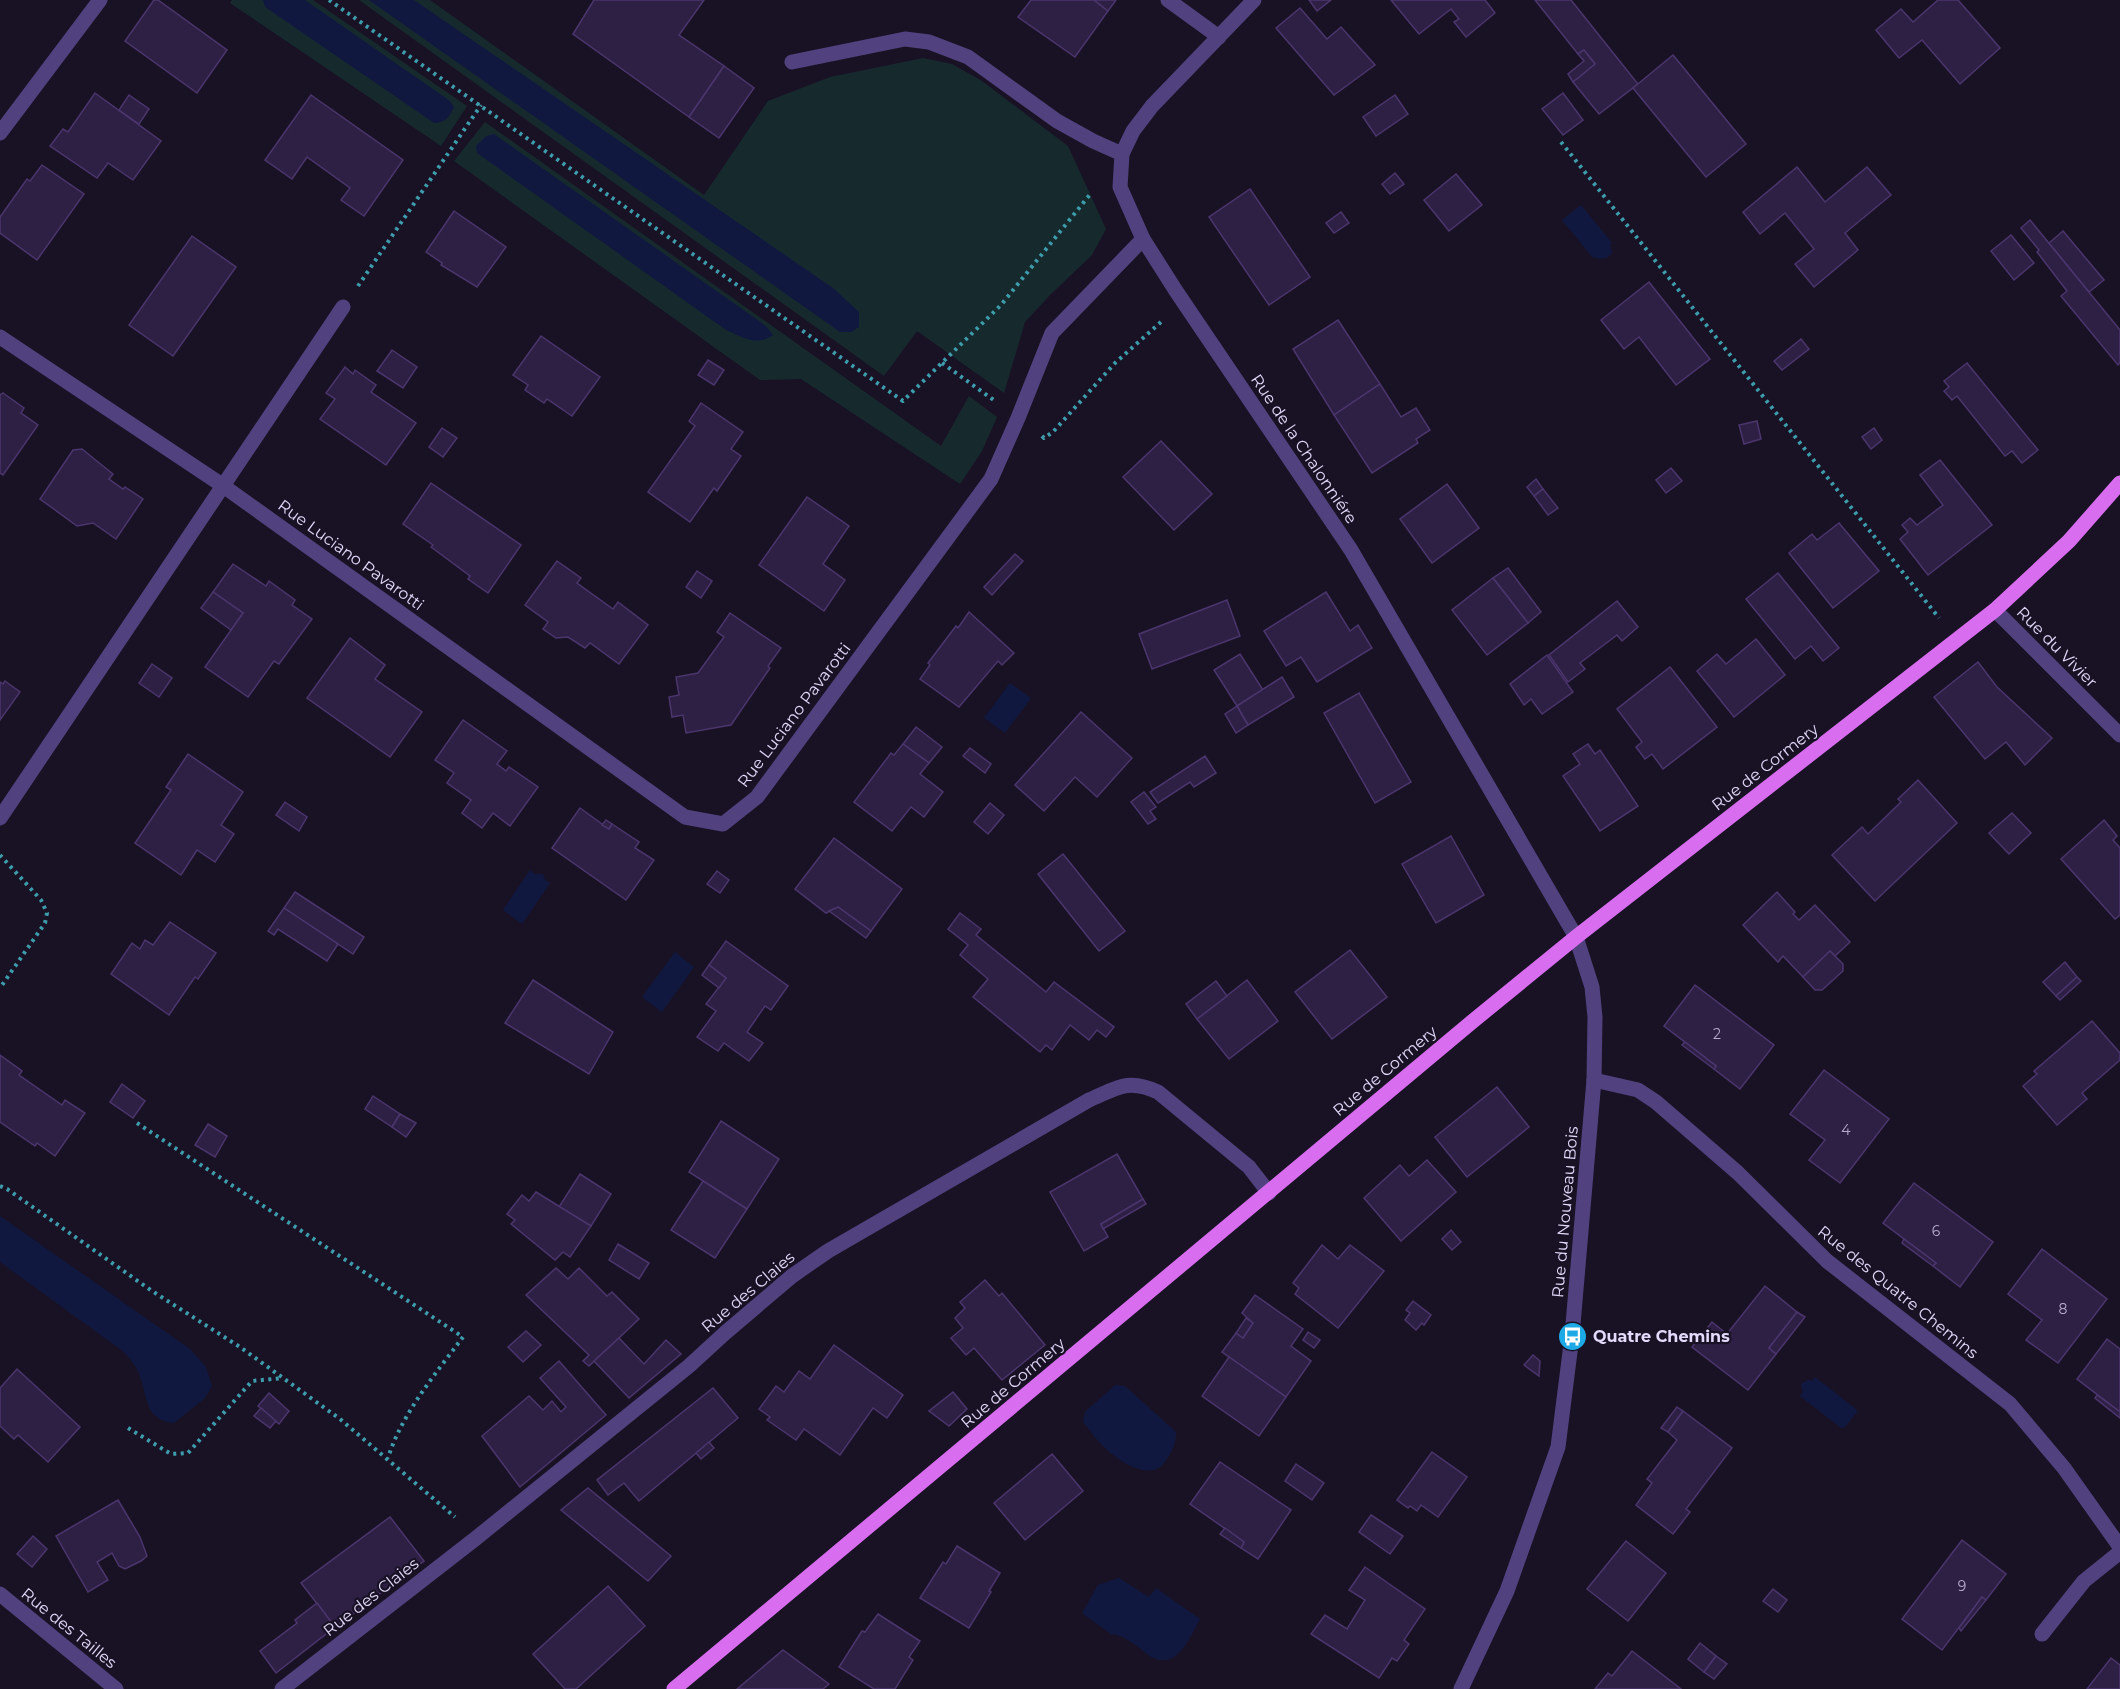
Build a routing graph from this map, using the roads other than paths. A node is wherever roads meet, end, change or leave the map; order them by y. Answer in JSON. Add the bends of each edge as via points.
{"nodes":[{"id":1,"x":100,"y":0,"type":"edge"},
{"id":2,"x":1168,"y":0,"type":"edge"},
{"id":3,"x":1254,"y":0,"type":"edge"},
{"id":4,"x":1219,"y":37,"type":"junction"},
{"id":5,"x":792,"y":63,"type":"dead end"},
{"id":6,"x":0,"y":133,"type":"edge"},
{"id":7,"x":1122,"y":154,"type":"junction"},
{"id":8,"x":1143,"y":239,"type":"junction"},
{"id":9,"x":343,"y":307,"type":"road end"},
{"id":10,"x":0,"y":337,"type":"edge"},
{"id":11,"x":2120,"y":483,"type":"edge"},
{"id":12,"x":222,"y":485,"type":"junction"},
{"id":13,"x":1995,"y":610,"type":"junction"},
{"id":14,"x":2120,"y":735,"type":"edge"},
{"id":15,"x":0,"y":818,"type":"edge"},
{"id":16,"x":1576,"y":937,"type":"junction"},
{"id":17,"x":1594,"y":1080,"type":"junction"},
{"id":18,"x":1269,"y":1193,"type":"junction"},
{"id":19,"x":2120,"y":1547,"type":"edge"},
{"id":20,"x":2120,"y":1552,"type":"edge"},
{"id":21,"x":0,"y":1594,"type":"edge"},
{"id":22,"x":2042,"y":1634,"type":"dead end"},
{"id":23,"x":116,"y":1689,"type":"edge"},
{"id":24,"x":282,"y":1689,"type":"edge"},
{"id":25,"x":674,"y":1689,"type":"edge"},
{"id":26,"x":1461,"y":1689,"type":"edge"}],
"edges":[{"from":1,"to":6,"type":"street"},
{"from":2,"to":4,"type":"street"},
{"from":3,"to":4,"type":"street","name":"Rue de la Chalonniére"},
{"from":4,"to":7,"type":"street","name":"Rue de la Chalonniére","via":[[1152,106],[1132,131]]},
{"from":5,"to":7,"type":"street","via":[[904,39],[929,42],[968,57],[1057,121]]},
{"from":7,"to":8,"type":"street","name":"Rue de la Chalonniére","via":[[1120,187]]},
{"from":8,"to":12,"type":"street","name":"Rue Luciano Pavarotti","via":[[1052,333],[991,479],[757,797],[723,824],[685,816]]},
{"from":8,"to":16,"type":"street","name":"Rue de la Chalonniére","via":[[1351,550]]},
{"from":9,"to":12,"type":"street"},
{"from":10,"to":12,"type":"street","name":"Rue Luciano Pavarotti"},
{"from":11,"to":13,"type":"main road","name":"Rue de Cormery","via":[[2069,541]]},
{"from":12,"to":15,"type":"street"},
{"from":13,"to":14,"type":"street","name":"Rue du Vivier"},
{"from":13,"to":16,"type":"main road","name":"Rue de Cormery"},
{"from":16,"to":17,"type":"street","name":"Rue du Nouveau Bois","via":[[1592,987],[1596,1017]]},
{"from":16,"to":18,"type":"main road","name":"Rue de Cormery"},
{"from":17,"to":19,"type":"street","name":"Rue des Quatre Chemins","via":[[1638,1090],[1656,1102],[1738,1173],[1827,1261],[2010,1404],[2064,1468]]},
{"from":17,"to":26,"type":"street","name":"Rue du Nouveau Bois","via":[[1572,1336],[1558,1447],[1507,1591]]},
{"from":18,"to":24,"type":"street","name":"Rue des Claies","via":[[1249,1167],[1158,1092],[1141,1084],[1121,1086],[1089,1100],[810,1264],[476,1539]]},
{"from":18,"to":25,"type":"main road","name":"Rue de Cormery"},
{"from":20,"to":22,"type":"street","via":[[2084,1581]]},
{"from":21,"to":23,"type":"street","name":"Rue des Tailles"}]}
